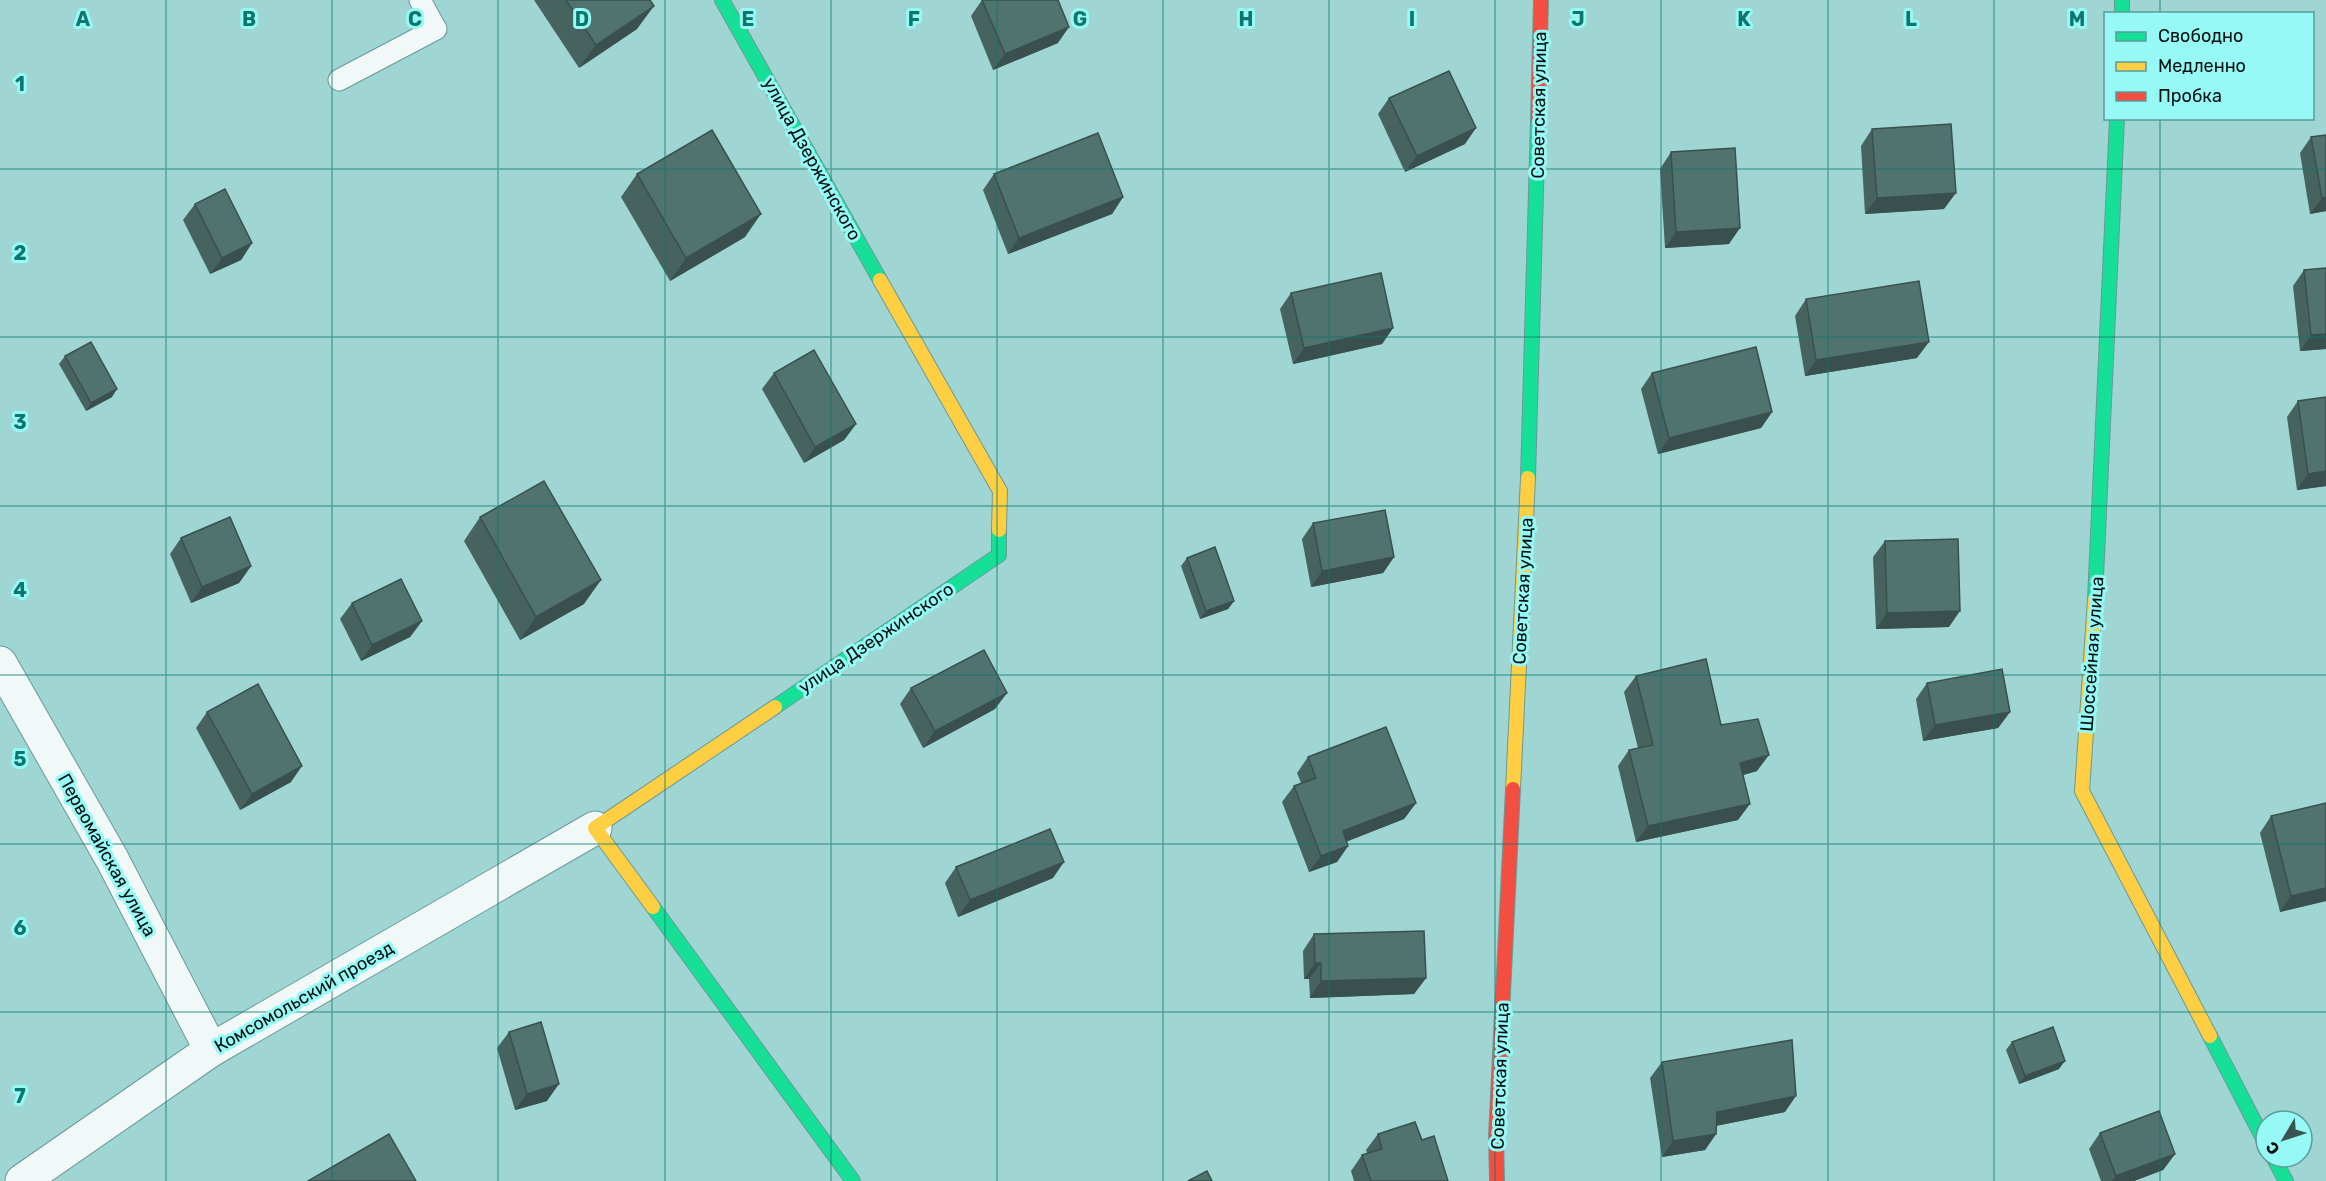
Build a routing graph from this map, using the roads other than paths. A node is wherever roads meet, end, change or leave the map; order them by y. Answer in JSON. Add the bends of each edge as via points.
{"nodes":[{"id":1,"x":420,"y":0,"type":"edge"},
{"id":2,"x":722,"y":0,"type":"edge"},
{"id":3,"x":1541,"y":0,"type":"edge"},
{"id":4,"x":339,"y":80,"type":"dead end"},
{"id":5,"x":2117,"y":120,"type":"edge"},
{"id":6,"x":0,"y":663,"type":"edge"},
{"id":7,"x":595,"y":828,"type":"junction"},
{"id":8,"x":211,"y":1050,"type":"junction"},
{"id":9,"x":2254,"y":1121,"type":"edge"},
{"id":10,"x":22,"y":1181,"type":"edge"},
{"id":11,"x":853,"y":1181,"type":"edge"},
{"id":12,"x":1497,"y":1181,"type":"edge"}],
"edges":[{"from":1,"to":4,"type":"lane","via":[[436,29]]},
{"from":2,"to":7,"type":"street","name":"улица Дзержинского","via":[[1000,491],[999,555]]},
{"from":3,"to":12,"type":"street","name":"Советская улица","via":[[1531,425],[1496,1136]]},
{"from":5,"to":9,"type":"street","name":"Шоссейная улица","via":[[2097,575],[2082,791]]},
{"from":6,"to":8,"type":"street","name":"Первомайская улица","via":[[112,859]]},
{"from":7,"to":8,"type":"street","name":"Комсомольский проезд"},
{"from":7,"to":11,"type":"street"},
{"from":8,"to":10,"type":"street","name":"Комсомольский проезд"}]}
